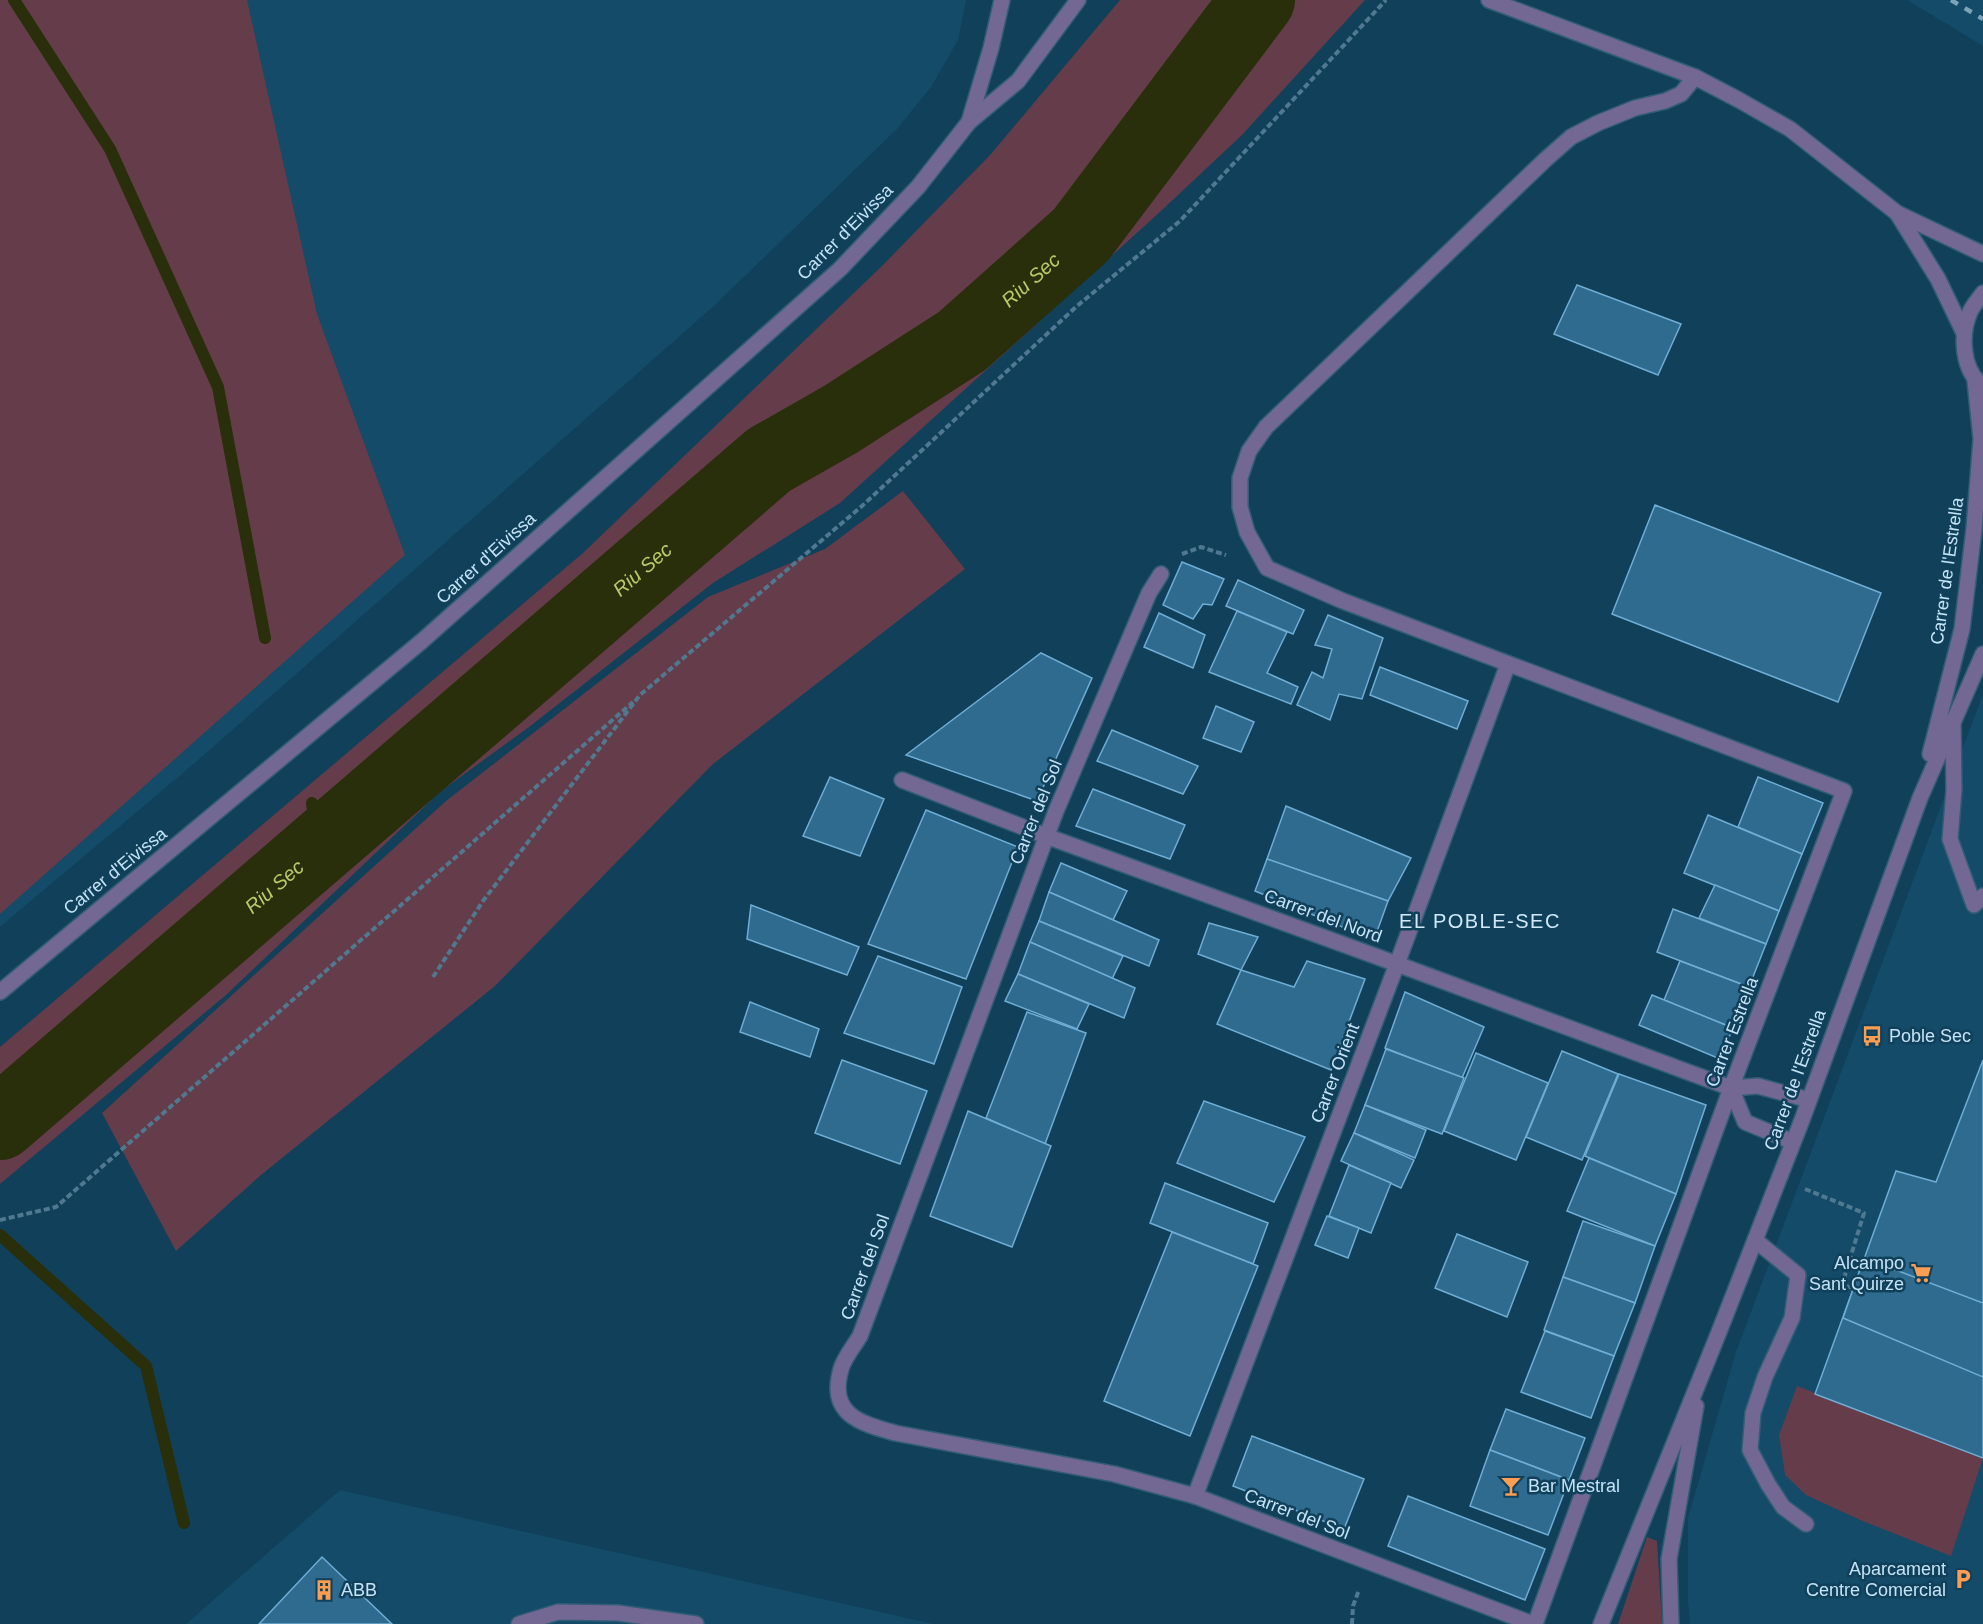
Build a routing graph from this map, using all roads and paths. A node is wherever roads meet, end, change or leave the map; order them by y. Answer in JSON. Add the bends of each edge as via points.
{"nodes":[{"id":1,"x":1002,"y":0,"type":"edge"},
{"id":2,"x":1078,"y":0,"type":"edge"},
{"id":3,"x":1386,"y":0,"type":"edge"},
{"id":4,"x":1489,"y":0,"type":"edge"},
{"id":5,"x":1695,"y":77,"type":"junction"},
{"id":6,"x":969,"y":122,"type":"junction"},
{"id":7,"x":1898,"y":213,"type":"junction"},
{"id":8,"x":1983,"y":254,"type":"edge"},
{"id":9,"x":1983,"y":293,"type":"edge"},
{"id":10,"x":1964,"y":333,"type":"junction"},
{"id":11,"x":1979,"y":383,"type":"edge"},
{"id":12,"x":1266,"y":568,"type":"junction"},
{"id":13,"x":1161,"y":574,"type":"joint"},
{"id":14,"x":1983,"y":654,"type":"edge"},
{"id":15,"x":1508,"y":664,"type":"junction"},
{"id":16,"x":640,"y":695,"type":"junction"},
{"id":17,"x":1953,"y":720,"type":"junction"},
{"id":18,"x":902,"y":780,"type":"dead end"},
{"id":19,"x":1920,"y":798,"type":"junction"},
{"id":20,"x":1046,"y":836,"type":"junction"},
{"id":21,"x":1978,"y":900,"type":"edge"},
{"id":22,"x":1397,"y":964,"type":"junction"},
{"id":23,"x":433,"y":977,"type":"dead end"},
{"id":24,"x":0,"y":992,"type":"edge"},
{"id":25,"x":1731,"y":1088,"type":"junction"},
{"id":26,"x":1809,"y":1100,"type":"junction"},
{"id":27,"x":1793,"y":1142,"type":"junction"},
{"id":28,"x":1801,"y":1188,"type":"dead end"},
{"id":29,"x":0,"y":1220,"type":"edge"},
{"id":30,"x":1755,"y":1240,"type":"junction"},
{"id":31,"x":1854,"y":1288,"type":"dead end"},
{"id":32,"x":1702,"y":1373,"type":"junction"},
{"id":33,"x":1195,"y":1496,"type":"junction"},
{"id":34,"x":1806,"y":1524,"type":"dead end"},
{"id":35,"x":1369,"y":1562,"type":"junction"},
{"id":36,"x":621,"y":1618,"type":"edge"},
{"id":37,"x":519,"y":1624,"type":"edge"},
{"id":38,"x":696,"y":1624,"type":"edge"},
{"id":39,"x":1353,"y":1624,"type":"edge"},
{"id":40,"x":1534,"y":1624,"type":"edge"},
{"id":41,"x":1601,"y":1624,"type":"edge"},
{"id":42,"x":1671,"y":1624,"type":"edge"}],
"edges":[{"from":1,"to":6,"type":"street","name":"Carrer d'Eivissa"},
{"from":2,"to":6,"type":"street","name":"Carrer d'Eivissa","via":[[1018,81]]},
{"from":3,"to":16,"type":"path","via":[[1180,221],[1077,306],[862,506]]},
{"from":4,"to":5,"type":"street"},
{"from":5,"to":7,"type":"street","via":[[1790,129]]},
{"from":5,"to":12,"type":"street","via":[[1681,94],[1635,108],[1571,137],[1266,427],[1249,451],[1240,478],[1240,507],[1247,532]]},
{"from":6,"to":24,"type":"street","name":"Carrer d'Eivissa","via":[[918,187],[840,269],[422,641]]},
{"from":7,"to":8,"type":"street"},
{"from":7,"to":10,"type":"street","via":[[1938,279]]},
{"from":9,"to":10,"type":"street","via":[[1970,311]]},
{"from":10,"to":11,"type":"street","name":"Carrer de l'Estrella","via":[[1967,361]]},
{"from":11,"to":19,"type":"street","name":"Carrer de l'Estrella","via":[[1981,439],[1962,629]]},
{"from":12,"to":13,"type":"path","via":[[1201,547],[1176,556]]},
{"from":12,"to":15,"type":"street","via":[[1343,602]]},
{"from":13,"to":20,"type":"street","name":"Carrer del Sol","via":[[1149,593]]},
{"from":14,"to":17,"type":"street","name":"Carrer de l'Estrella"},
{"from":15,"to":22,"type":"street","name":"Carrer Orient"},
{"from":15,"to":25,"type":"street","name":"Carrer Estrella","via":[[1844,791]]},
{"from":16,"to":23,"type":"path","via":[[483,901]]},
{"from":16,"to":29,"type":"path","via":[[56,1207]]},
{"from":17,"to":19,"type":"street","name":"Carrer de l'Estrella"},
{"from":17,"to":21,"type":"street","via":[[1950,839]]},
{"from":18,"to":20,"type":"street","name":"Carrer del Nord"},
{"from":19,"to":26,"type":"street","name":"Carrer de l'Estrella"},
{"from":20,"to":22,"type":"street","name":"Carrer del Nord"},
{"from":20,"to":33,"type":"street","name":"Carrer del Sol","via":[[860,1336],[841,1368],[838,1398],[849,1415],[895,1434],[1114,1474]]},
{"from":22,"to":25,"type":"street","name":"Carrer del Nord"},
{"from":22,"to":33,"type":"street","name":"Carrer Orient"},
{"from":25,"to":26,"type":"street","name":"Carrer del Nord","via":[[1758,1086]]},
{"from":25,"to":27,"type":"street","via":[[1745,1122]]},
{"from":25,"to":40,"type":"street","name":"Carrer Estrella"},
{"from":26,"to":27,"type":"street","name":"Carrer de l'Estrella"},
{"from":27,"to":30,"type":"street","name":"Carrer de l'Estrella"},
{"from":28,"to":31,"type":"path","via":[[1864,1213],[1842,1285]]},
{"from":30,"to":32,"type":"street","name":"Carrer de l'Estrella"},
{"from":30,"to":34,"type":"street","via":[[1798,1275],[1792,1318],[1765,1377],[1754,1413],[1750,1450],[1783,1507]]},
{"from":32,"to":41,"type":"street","name":"Carrer de l'Estrella"},
{"from":32,"to":42,"type":"street","name":"Carrer de l'Estrella","via":[[1669,1558]]},
{"from":33,"to":35,"type":"street","name":"Carrer del Sol"},
{"from":35,"to":39,"type":"path","via":[[1353,1606]]},
{"from":35,"to":40,"type":"street","name":"Carrer del Sol"},
{"from":36,"to":37,"type":"street","via":[[558,1612]]},
{"from":36,"to":38,"type":"street"}]}
